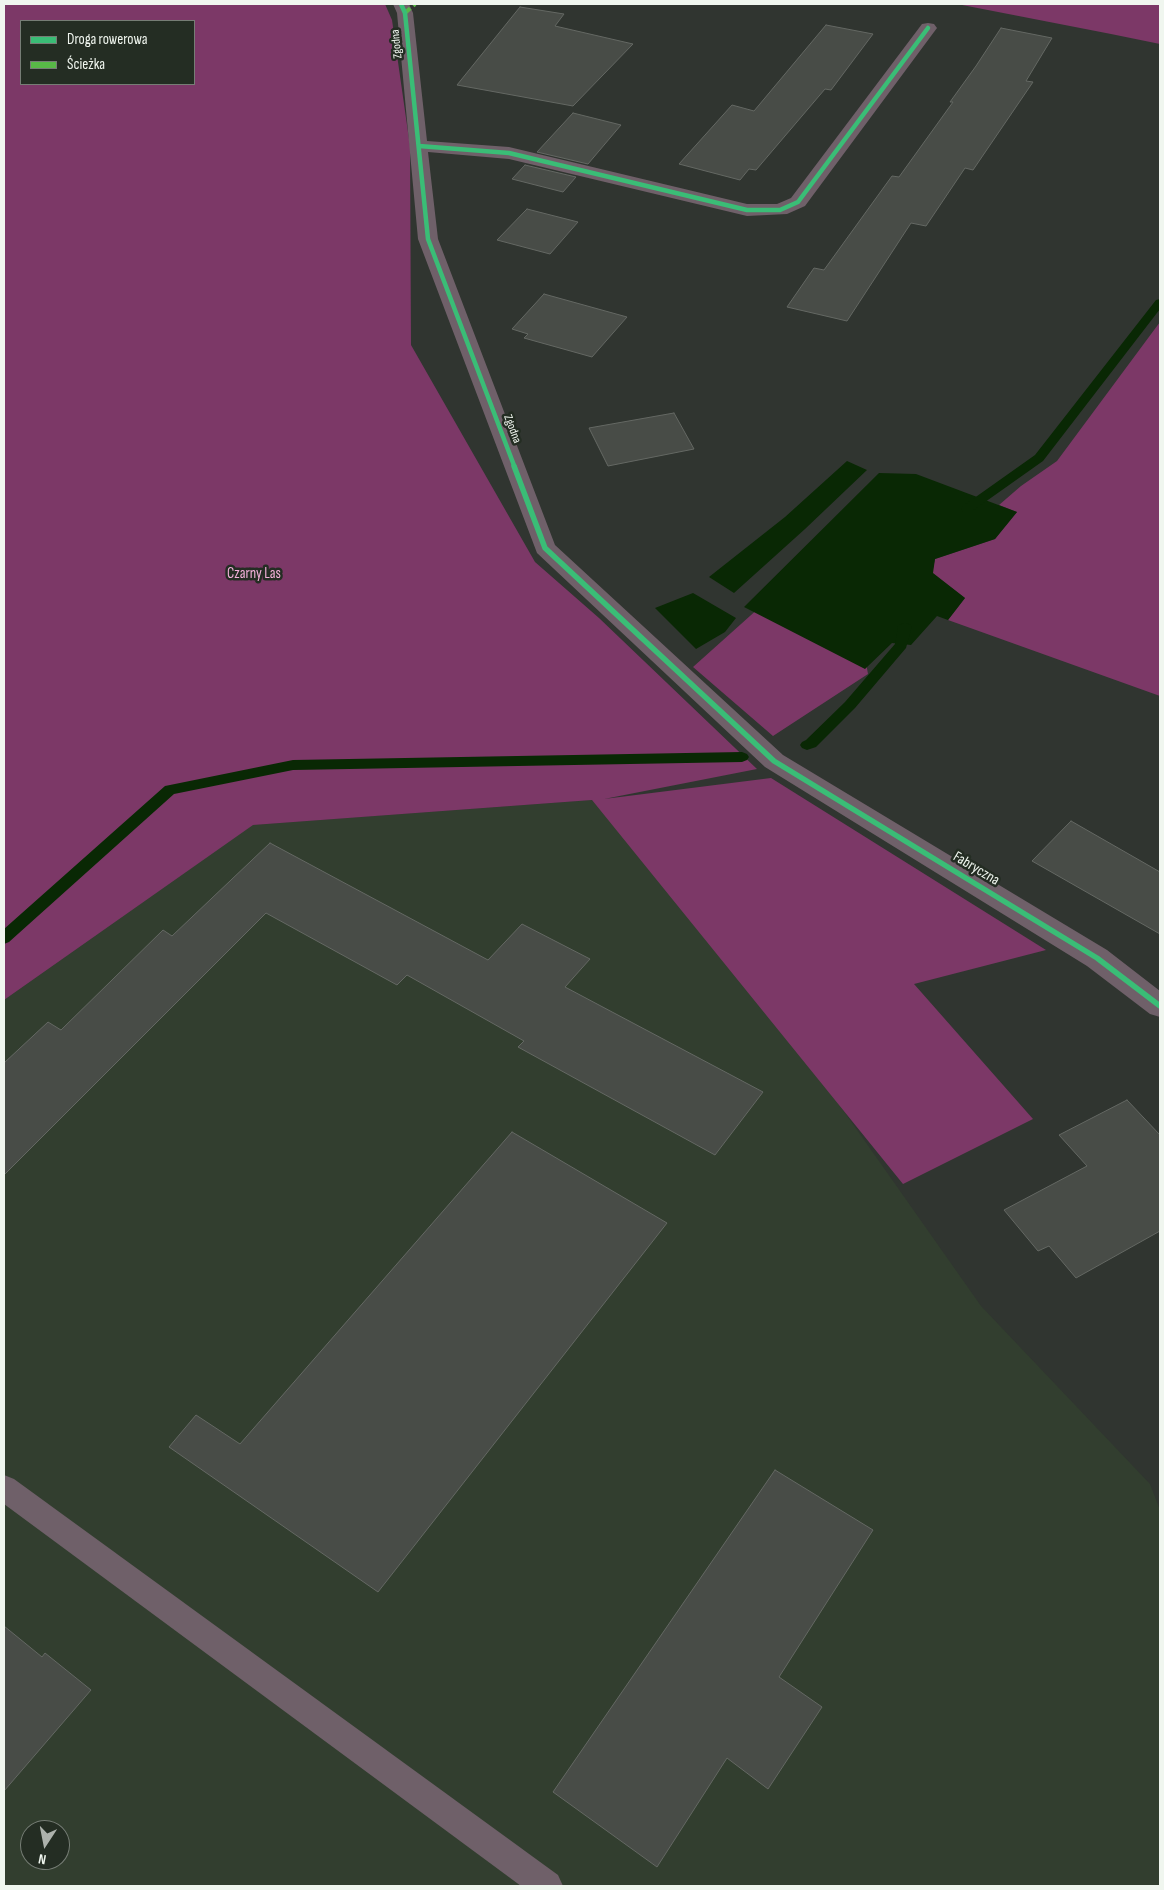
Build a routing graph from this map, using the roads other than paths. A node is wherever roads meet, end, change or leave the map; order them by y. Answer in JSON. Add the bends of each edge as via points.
{"nodes":[{"id":1,"x":407,"y":7,"type":"edge"},
{"id":2,"x":928,"y":28,"type":"dead end"},
{"id":3,"x":419,"y":146,"type":"junction"},
{"id":4,"x":774,"y":761,"type":"joint"},
{"id":5,"x":1160,"y":1006,"type":"edge"},
{"id":6,"x":4,"y":1488,"type":"edge"},
{"id":7,"x":547,"y":1886,"type":"edge"}],
"edges":[{"from":1,"to":3,"type":"street","name":"Zgodna"},
{"from":2,"to":3,"type":"street","via":[[798,202],[780,210],[747,210],[509,153]]},
{"from":3,"to":4,"type":"street","name":"Zgodna","via":[[428,239],[545,548]]},
{"from":4,"to":5,"type":"street","name":"Fabryczna","via":[[1097,958]]},
{"from":6,"to":7,"type":"lane"}]}
